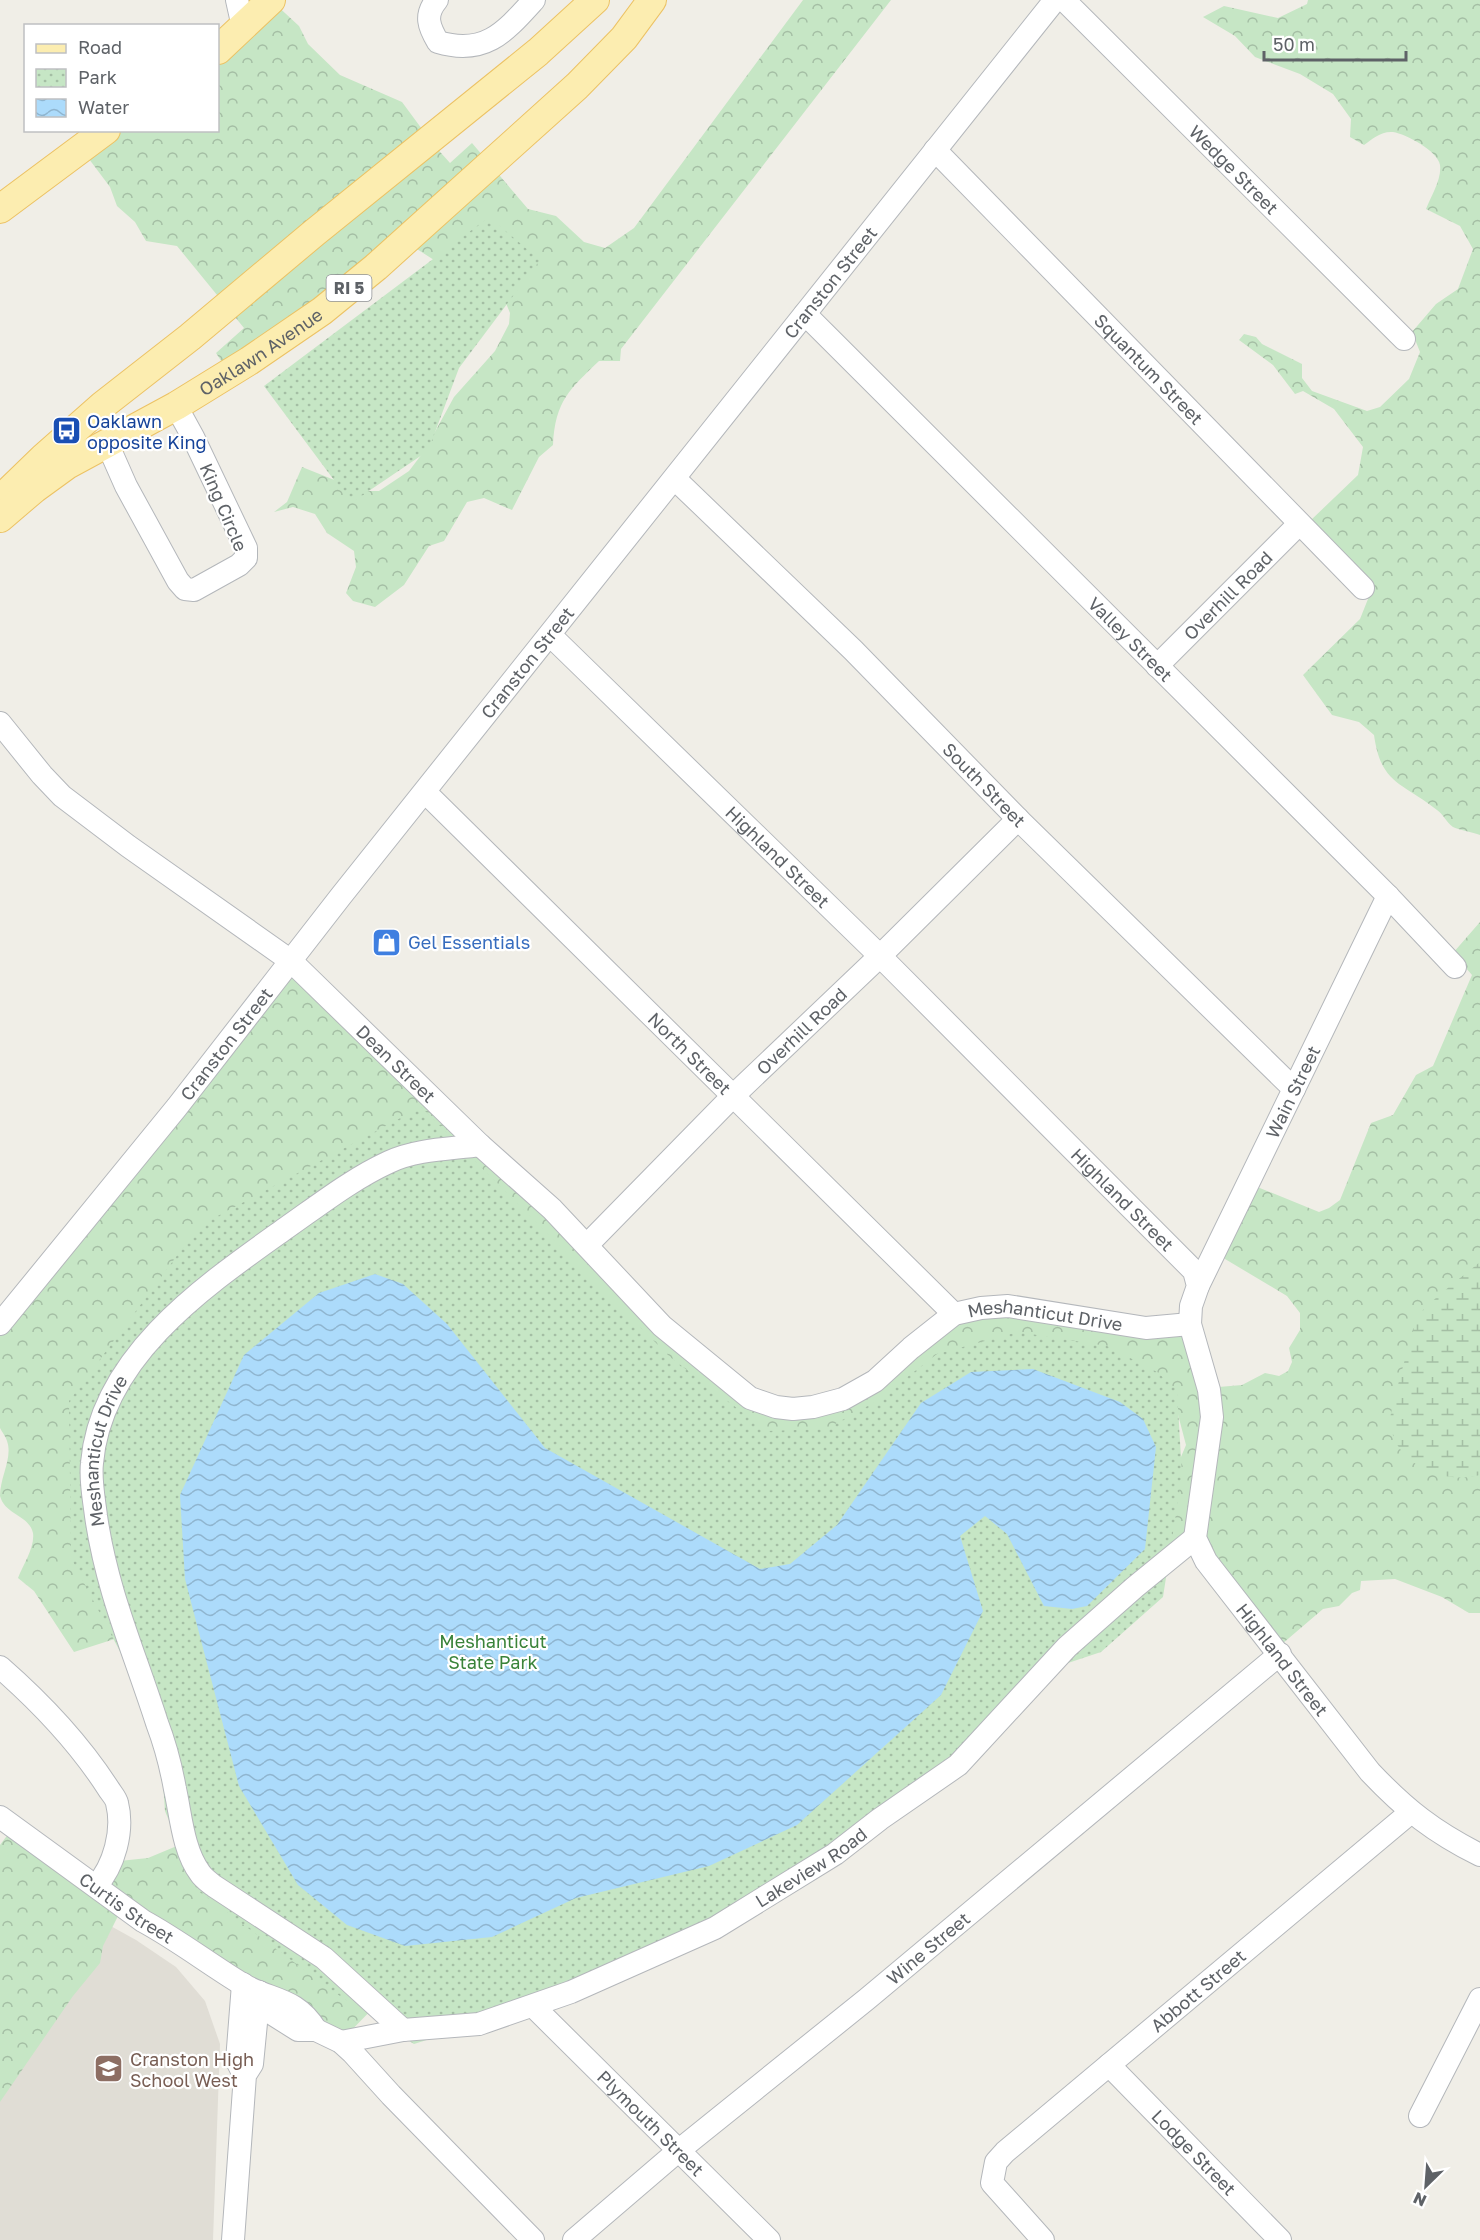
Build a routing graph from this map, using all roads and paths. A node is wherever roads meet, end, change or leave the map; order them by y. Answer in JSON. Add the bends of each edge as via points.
{"nodes":[{"id":1,"x":271,"y":0,"type":"edge"},
{"id":2,"x":437,"y":0,"type":"edge"},
{"id":3,"x":534,"y":0,"type":"edge"},
{"id":4,"x":595,"y":0,"type":"edge"},
{"id":5,"x":652,"y":0,"type":"edge"},
{"id":6,"x":1054,"y":0,"type":"edge"},
{"id":7,"x":1064,"y":0,"type":"edge"},
{"id":8,"x":240,"y":14,"type":"edge"},
{"id":9,"x":219,"y":48,"type":"edge"},
{"id":10,"x":103,"y":132,"type":"edge"},
{"id":11,"x":935,"y":150,"type":"junction"},
{"id":12,"x":0,"y":209,"type":"edge"},
{"id":13,"x":805,"y":314,"type":"junction"},
{"id":14,"x":1404,"y":339,"type":"dead end"},
{"id":15,"x":176,"y":406,"type":"junction"},
{"id":16,"x":107,"y":443,"type":"junction"},
{"id":17,"x":675,"y":479,"type":"junction"},
{"id":18,"x":0,"y":500,"type":"edge"},
{"id":19,"x":0,"y":518,"type":"edge"},
{"id":20,"x":1299,"y":524,"type":"junction"},
{"id":21,"x":1363,"y":588,"type":"dead end"},
{"id":22,"x":550,"y":635,"type":"junction"},
{"id":23,"x":1157,"y":666,"type":"junction"},
{"id":24,"x":0,"y":723,"type":"edge"},
{"id":25,"x":425,"y":792,"type":"junction"},
{"id":26,"x":1017,"y":819,"type":"junction"},
{"id":27,"x":1388,"y":896,"type":"junction"},
{"id":28,"x":880,"y":956,"type":"junction"},
{"id":29,"x":291,"y":961,"type":"junction"},
{"id":30,"x":1455,"y":967,"type":"dead end"},
{"id":31,"x":1294,"y":1089,"type":"junction"},
{"id":32,"x":733,"y":1096,"type":"junction"},
{"id":33,"x":480,"y":1145,"type":"junction"},
{"id":34,"x":587,"y":1245,"type":"junction"},
{"id":35,"x":1198,"y":1286,"type":"junction"},
{"id":36,"x":954,"y":1314,"type":"junction"},
{"id":37,"x":0,"y":1324,"type":"edge"},
{"id":38,"x":1190,"y":1324,"type":"junction"},
{"id":39,"x":787,"y":1408,"type":"joint"},
{"id":40,"x":1195,"y":1538,"type":"junction"},
{"id":41,"x":1280,"y":1654,"type":"junction"},
{"id":42,"x":0,"y":1667,"type":"edge"},
{"id":43,"x":1411,"y":1812,"type":"junction"},
{"id":44,"x":0,"y":1816,"type":"edge"},
{"id":45,"x":1480,"y":1855,"type":"edge"},
{"id":46,"x":96,"y":1886,"type":"junction"},
{"id":47,"x":251,"y":1988,"type":"junction"},
{"id":48,"x":1480,"y":1998,"type":"edge"},
{"id":49,"x":533,"y":2006,"type":"junction"},
{"id":50,"x":403,"y":2030,"type":"junction"},
{"id":51,"x":341,"y":2042,"type":"junction"},
{"id":52,"x":1108,"y":2065,"type":"junction"},
{"id":53,"x":1420,"y":2116,"type":"dead end"},
{"id":54,"x":678,"y":2151,"type":"junction"},
{"id":55,"x":234,"y":2235,"type":"edge"},
{"id":56,"x":533,"y":2240,"type":"edge"},
{"id":57,"x":574,"y":2240,"type":"edge"},
{"id":58,"x":769,"y":2240,"type":"edge"},
{"id":59,"x":1043,"y":2240,"type":"edge"},
{"id":60,"x":1280,"y":2240,"type":"edge"}],
"edges":[{"from":1,"to":8,"type":"main road"},
{"from":2,"to":3,"type":"street","via":[[429,14],[429,27],[438,42],[456,47],[479,46],[492,39]]},
{"from":4,"to":18,"type":"main road","via":[[529,59],[103,405]]},
{"from":5,"to":15,"type":"main road","name":"Oaklawn Avenue","number":"RI 5","via":[[624,38],[577,86],[376,267],[294,331]]},
{"from":6,"to":11,"type":"street","name":"Cranston Street"},
{"from":7,"to":14,"type":"street","name":"Wedge Street"},
{"from":8,"to":9,"type":"main road"},
{"from":10,"to":12,"type":"main road"},
{"from":11,"to":13,"type":"street","name":"Cranston Street"},
{"from":11,"to":20,"type":"street","name":"Squantum Street"},
{"from":13,"to":17,"type":"street","name":"Cranston Street"},
{"from":13,"to":23,"type":"street","name":"Valley Street"},
{"from":15,"to":16,"type":"main road","name":"Oaklawn Avenue","number":"RI 5"},
{"from":15,"to":16,"type":"street","name":"King Circle","via":[[246,548],[246,558],[240,565],[219,577],[194,590],[185,589],[178,581]]},
{"from":16,"to":19,"type":"main road","name":"Oaklawn Avenue","number":"RI 5","via":[[67,465]]},
{"from":17,"to":22,"type":"street","name":"Cranston Street"},
{"from":17,"to":26,"type":"street","name":"South Street","via":[[853,650]]},
{"from":20,"to":21,"type":"street","name":"Squantum Street"},
{"from":20,"to":23,"type":"street","name":"Overhill Road"},
{"from":22,"to":25,"type":"street","name":"Cranston Street"},
{"from":22,"to":28,"type":"street","name":"Highland Street"},
{"from":23,"to":27,"type":"street","name":"Valley Street"},
{"from":24,"to":29,"type":"street","name":"Dean Street","via":[[62,796]]},
{"from":25,"to":29,"type":"street","name":"Cranston Street"},
{"from":25,"to":32,"type":"street","name":"North Street"},
{"from":26,"to":28,"type":"street","name":"Overhill Road"},
{"from":26,"to":31,"type":"street","name":"South Street"},
{"from":27,"to":30,"type":"street","name":"Valley Street"},
{"from":27,"to":31,"type":"street","name":"Wain Street"},
{"from":28,"to":32,"type":"street","name":"Overhill Road"},
{"from":28,"to":35,"type":"street","name":"Highland Street","via":[[1194,1271]]},
{"from":29,"to":33,"type":"street","name":"Dean Street"},
{"from":29,"to":37,"type":"street","name":"Cranston Street"},
{"from":31,"to":35,"type":"street","name":"Wain Street"},
{"from":32,"to":34,"type":"street","name":"Overhill Road"},
{"from":32,"to":36,"type":"street","name":"North Street"},
{"from":33,"to":34,"type":"street","name":"Dean Street"},
{"from":33,"to":50,"type":"street","name":"Meshanticut Drive","via":[[390,1161],[315,1208],[193,1298],[153,1338],[123,1377],[104,1413],[92,1465],[100,1542],[116,1608],[159,1726],[184,1833],[200,1874],[324,1958]]},
{"from":34,"to":39,"type":"street","name":"Dean Street","via":[[662,1326],[738,1390],[750,1398]]},
{"from":35,"to":38,"type":"street"},
{"from":36,"to":38,"type":"street","name":"Meshanticut Drive","via":[[1008,1306],[1146,1328]]},
{"from":36,"to":39,"type":"street","name":"Meshanticut Drive","via":[[875,1381],[827,1404]]},
{"from":38,"to":40,"type":"street","via":[[1209,1390],[1212,1417]]},
{"from":40,"to":41,"type":"street","name":"Highland Street","via":[[1206,1562]]},
{"from":40,"to":49,"type":"street","name":"Lakeview Road","via":[[1067,1647],[958,1766],[835,1854],[737,1917]]},
{"from":41,"to":43,"type":"street","name":"Highland Street","via":[[1370,1772]]},
{"from":41,"to":54,"type":"street","name":"Wine Street","via":[[867,1999]]},
{"from":42,"to":46,"type":"street","via":[[62,1728],[117,1802],[119,1828],[113,1858]]},
{"from":43,"to":45,"type":"street","name":"Highland Street","via":[[1447,1838]]},
{"from":43,"to":52,"type":"street","name":"Abbott Street"},
{"from":44,"to":46,"type":"street","name":"Curtis Street"},
{"from":46,"to":47,"type":"street","name":"Curtis Street","via":[[143,1921]]},
{"from":47,"to":51,"type":"street","name":"Curtis Street","via":[[271,2013],[298,2030],[316,2030]]},
{"from":47,"to":55,"type":"street","via":[[252,2064],[245,2075]]},
{"from":48,"to":53,"type":"street"},
{"from":49,"to":50,"type":"street","name":"Lakeview Road","via":[[479,2024]]},
{"from":49,"to":54,"type":"street","name":"Plymouth Street"},
{"from":50,"to":51,"type":"street","name":"Lakeview Road"},
{"from":51,"to":56,"type":"street","name":"Curtis Street"},
{"from":52,"to":59,"type":"street","name":"Abbott Street","via":[[996,2162],[992,2183]]},
{"from":52,"to":60,"type":"street","name":"Lodge Street"},
{"from":54,"to":57,"type":"street","name":"Wine Street"},
{"from":54,"to":58,"type":"street","name":"Plymouth Street"}]}
